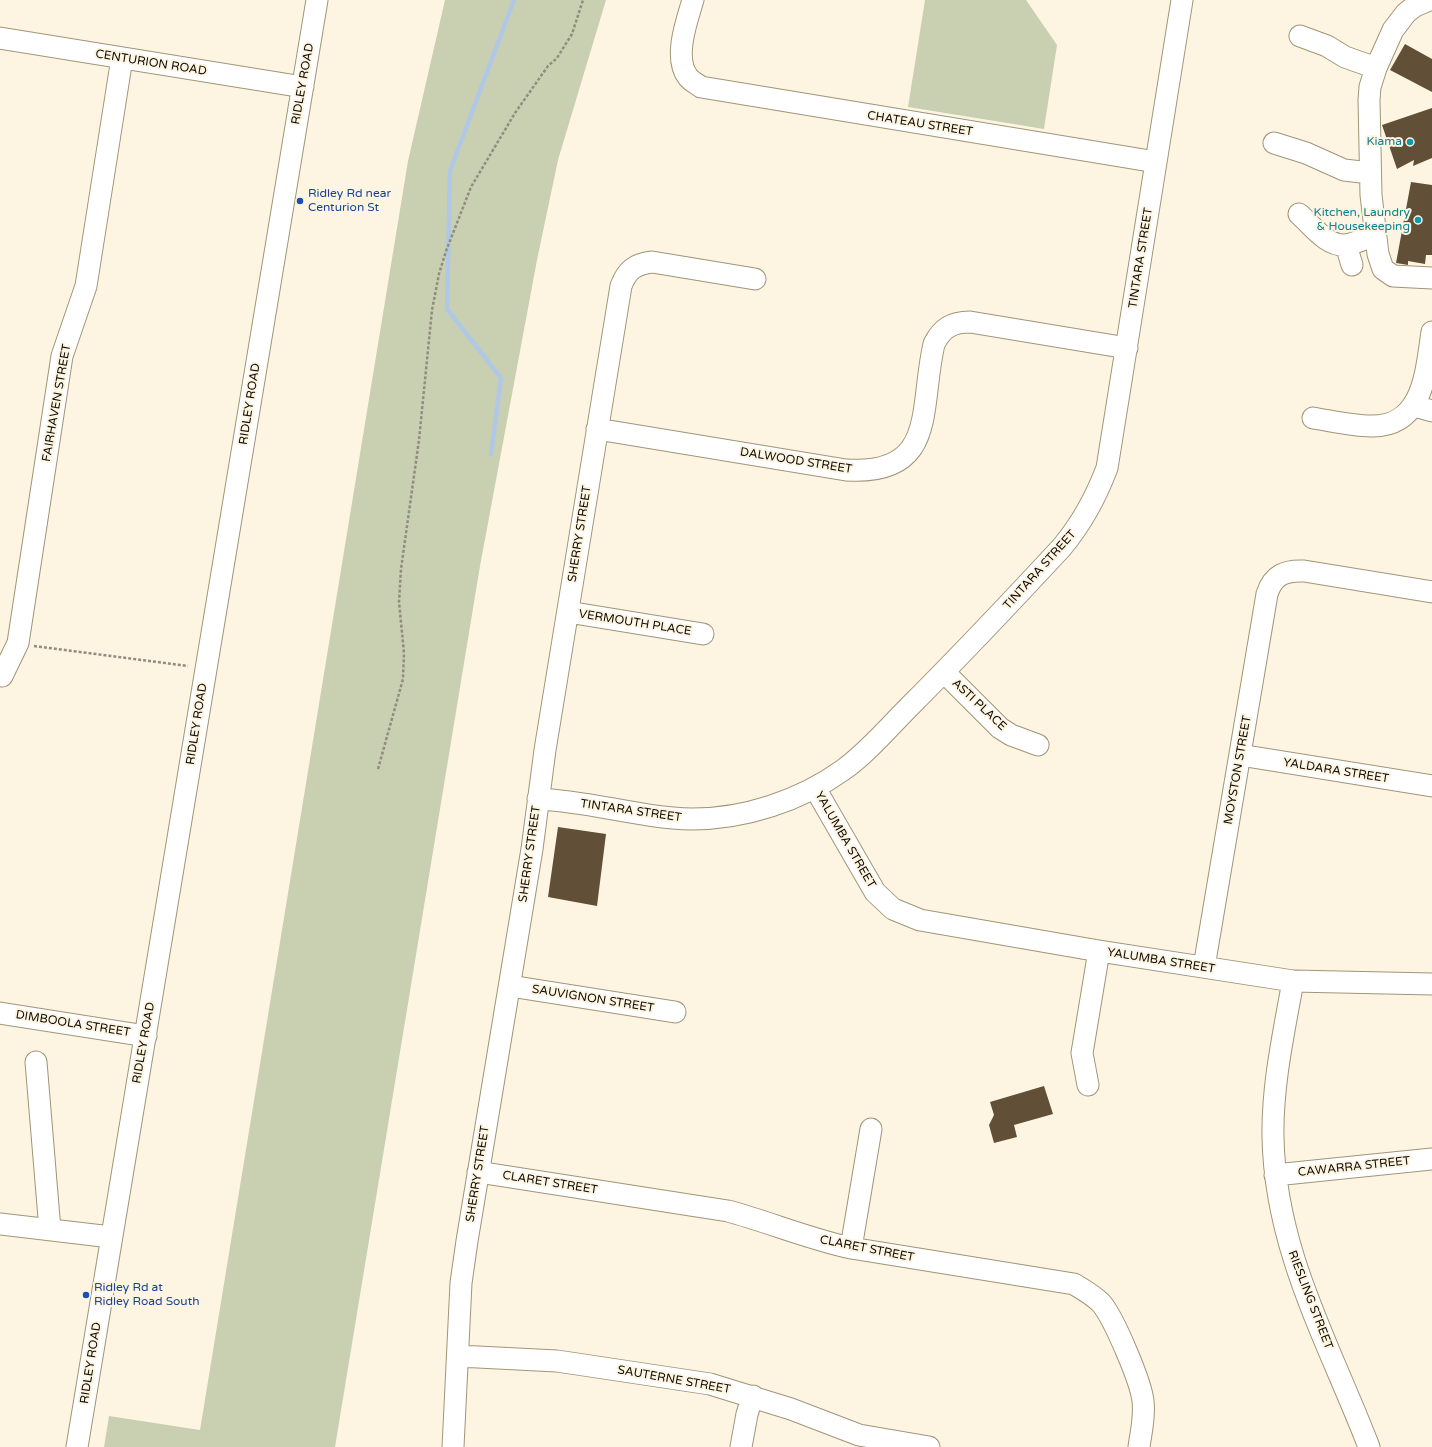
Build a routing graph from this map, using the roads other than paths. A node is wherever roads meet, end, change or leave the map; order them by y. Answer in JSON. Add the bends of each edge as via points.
{"nodes":[{"id":1,"x":317,"y":0,"type":"edge"},
{"id":2,"x":693,"y":0,"type":"edge"},
{"id":3,"x":1182,"y":0,"type":"edge"},
{"id":4,"x":1429,"y":0,"type":"edge"},
{"id":5,"x":1300,"y":36,"type":"dead end"},
{"id":6,"x":0,"y":38,"type":"edge"},
{"id":7,"x":122,"y":58,"type":"junction"},
{"id":8,"x":1376,"y":68,"type":"junction"},
{"id":9,"x":302,"y":86,"type":"junction"},
{"id":10,"x":1274,"y":143,"type":"dead end"},
{"id":11,"x":1156,"y":162,"type":"junction"},
{"id":12,"x":1370,"y":173,"type":"junction"},
{"id":13,"x":1299,"y":214,"type":"dead end"},
{"id":14,"x":1375,"y":234,"type":"junction"},
{"id":15,"x":1346,"y":245,"type":"junction"},
{"id":16,"x":1352,"y":265,"type":"dead end"},
{"id":17,"x":1432,"y":278,"type":"edge"},
{"id":18,"x":755,"y":279,"type":"dead end"},
{"id":19,"x":1432,"y":332,"type":"edge"},
{"id":20,"x":1127,"y":348,"type":"junction"},
{"id":21,"x":1430,"y":362,"type":"edge"},
{"id":22,"x":1423,"y":409,"type":"edge"},
{"id":23,"x":1313,"y":418,"type":"dead end"},
{"id":24,"x":597,"y":429,"type":"junction"},
{"id":25,"x":1432,"y":592,"type":"edge"},
{"id":26,"x":568,"y":612,"type":"junction"},
{"id":27,"x":703,"y":634,"type":"dead end"},
{"id":28,"x":944,"y":672,"type":"junction"},
{"id":29,"x":2,"y":676,"type":"dead end"},
{"id":30,"x":1038,"y":745,"type":"dead end"},
{"id":31,"x":1240,"y":755,"type":"junction"},
{"id":32,"x":1432,"y":786,"type":"edge"},
{"id":33,"x":815,"y":788,"type":"junction"},
{"id":34,"x":538,"y":799,"type":"junction"},
{"id":35,"x":1099,"y":951,"type":"junction"},
{"id":36,"x":1204,"y":967,"type":"junction"},
{"id":37,"x":1293,"y":981,"type":"junction"},
{"id":38,"x":1432,"y":984,"type":"edge"},
{"id":39,"x":510,"y":986,"type":"junction"},
{"id":40,"x":676,"y":1012,"type":"dead end"},
{"id":41,"x":0,"y":1013,"type":"edge"},
{"id":42,"x":146,"y":1036,"type":"junction"},
{"id":43,"x":36,"y":1062,"type":"dead end"},
{"id":44,"x":1088,"y":1085,"type":"dead end"},
{"id":45,"x":871,"y":1129,"type":"dead end"},
{"id":46,"x":1432,"y":1159,"type":"edge"},
{"id":47,"x":478,"y":1172,"type":"junction"},
{"id":48,"x":1275,"y":1175,"type":"junction"},
{"id":49,"x":0,"y":1224,"type":"edge"},
{"id":50,"x":50,"y":1230,"type":"junction"},
{"id":51,"x":111,"y":1237,"type":"junction"},
{"id":52,"x":851,"y":1248,"type":"junction"},
{"id":53,"x":458,"y":1356,"type":"junction"},
{"id":54,"x":753,"y":1396,"type":"junction"},
{"id":55,"x":77,"y":1447,"type":"edge"},
{"id":56,"x":452,"y":1447,"type":"edge"},
{"id":57,"x":741,"y":1447,"type":"edge"},
{"id":58,"x":929,"y":1447,"type":"edge"},
{"id":59,"x":1139,"y":1447,"type":"edge"},
{"id":60,"x":1369,"y":1447,"type":"edge"}],
"edges":[{"from":1,"to":9,"type":"street","name":"RIDLEY ROAD"},
{"from":2,"to":11,"type":"street","name":"CHATEAU STREET","via":[[681,56],[681,82],[708,89]]},
{"from":3,"to":11,"type":"street","name":"TINTARA STREET"},
{"from":4,"to":8,"type":"street","via":[[1415,6],[1399,21]]},
{"from":5,"to":8,"type":"street"},
{"from":6,"to":7,"type":"street","name":"CENTURION ROAD"},
{"from":7,"to":9,"type":"street","name":"CENTURION ROAD"},
{"from":7,"to":29,"type":"street","name":"FAIRHAVEN STREET","via":[[86,286],[62,356],[18,643]]},
{"from":8,"to":12,"type":"street","via":[[1369,100]]},
{"from":9,"to":42,"type":"street","name":"RIDLEY ROAD"},
{"from":10,"to":12,"type":"street","via":[[1306,153],[1344,170]]},
{"from":11,"to":20,"type":"street","name":"TINTARA STREET"},
{"from":12,"to":14,"type":"street"},
{"from":13,"to":15,"type":"street","via":[[1326,239]]},
{"from":14,"to":15,"type":"street"},
{"from":14,"to":17,"type":"street","via":[[1380,264],[1388,274]]},
{"from":15,"to":16,"type":"street"},
{"from":18,"to":24,"type":"street","name":"SHERRY STREET","via":[[662,263],[629,261],[628,272],[622,286]]},
{"from":19,"to":21,"type":"street"},
{"from":20,"to":24,"type":"street","name":"DALWOOD STREET","via":[[970,322],[940,322],[919,436],[907,454],[887,467],[876,470],[846,470]]},
{"from":20,"to":28,"type":"street","name":"TINTARA STREET","via":[[1107,468],[1080,526]]},
{"from":21,"to":22,"type":"street","via":[[1422,387]]},
{"from":22,"to":23,"type":"street","via":[[1381,426],[1358,426]]},
{"from":24,"to":26,"type":"street","name":"SHERRY STREET"},
{"from":25,"to":31,"type":"street","name":"MOYSTON STREET","via":[[1304,571],[1273,569]]},
{"from":26,"to":27,"type":"street","name":"VERMOUTH PLACE"},
{"from":26,"to":34,"type":"street","name":"SHERRY STREET"},
{"from":28,"to":30,"type":"street","name":"ASTI PLACE","via":[[1000,728]]},
{"from":28,"to":33,"type":"street","name":"TINTARA STREET","via":[[844,770]]},
{"from":31,"to":32,"type":"street","name":"YALDARA STREET"},
{"from":31,"to":36,"type":"street","name":"MOYSTON STREET"},
{"from":33,"to":34,"type":"street","name":"TINTARA STREET","via":[[752,812],[693,819]]},
{"from":33,"to":35,"type":"street","name":"YALUMBA STREET","via":[[868,882],[890,914]]},
{"from":34,"to":39,"type":"street","name":"SHERRY STREET"},
{"from":35,"to":36,"type":"street","name":"YALUMBA STREET"},
{"from":35,"to":44,"type":"street","via":[[1082,1053]]},
{"from":36,"to":37,"type":"street","name":"YALUMBA STREET"},
{"from":37,"to":38,"type":"street","name":"YALUMBA STREET"},
{"from":37,"to":48,"type":"street","name":"RIESLING STREET","via":[[1274,1108]]},
{"from":39,"to":40,"type":"street","name":"SAUVIGNON STREET"},
{"from":39,"to":47,"type":"street","name":"SHERRY STREET"},
{"from":41,"to":42,"type":"street","name":"DIMBOOLA STREET"},
{"from":42,"to":51,"type":"street","name":"RIDLEY ROAD"},
{"from":43,"to":50,"type":"street"},
{"from":45,"to":52,"type":"street"},
{"from":46,"to":48,"type":"street","name":"CAWARRA STREET"},
{"from":47,"to":52,"type":"street","name":"CLARET STREET","via":[[728,1211],[824,1242]]},
{"from":47,"to":53,"type":"street","name":"SHERRY STREET","via":[[461,1283]]},
{"from":48,"to":60,"type":"street","name":"RIESLING STREET","via":[[1286,1237],[1299,1278]]},
{"from":49,"to":50,"type":"street"},
{"from":50,"to":51,"type":"street"},
{"from":51,"to":55,"type":"street","name":"RIDLEY ROAD"},
{"from":52,"to":59,"type":"street","name":"CLARET STREET","via":[[1053,1280],[1074,1284],[1090,1292],[1110,1316],[1138,1380],[1144,1420]]},
{"from":53,"to":54,"type":"street","name":"SAUTERNE STREET","via":[[592,1365],[710,1384]]},
{"from":53,"to":56,"type":"street","name":"SHERRY STREET"},
{"from":54,"to":57,"type":"street"},
{"from":54,"to":58,"type":"street","name":"SAUTERNE STREET","via":[[859,1435]]}]}
